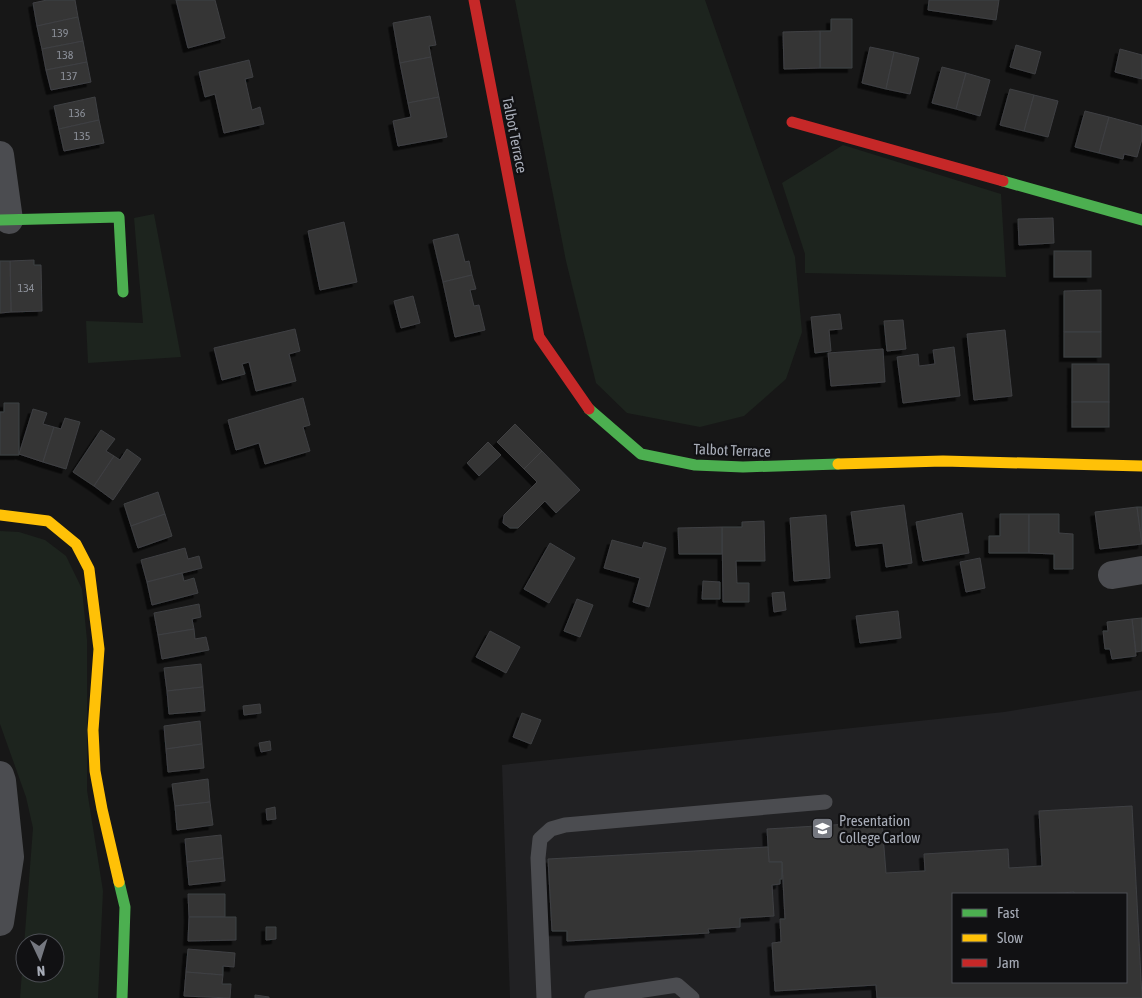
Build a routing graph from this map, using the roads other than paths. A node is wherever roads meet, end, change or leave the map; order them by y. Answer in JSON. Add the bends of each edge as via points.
{"nodes":[{"id":1,"x":474,"y":0,"type":"edge"},
{"id":2,"x":792,"y":122,"type":"dead end"},
{"id":3,"x":0,"y":155,"type":"edge"},
{"id":4,"x":4,"y":220,"type":"edge"},
{"id":5,"x":1142,"y":220,"type":"edge"},
{"id":6,"x":123,"y":292,"type":"dead end"},
{"id":7,"x":1142,"y":466,"type":"edge"},
{"id":8,"x":0,"y":515,"type":"edge"},
{"id":9,"x":1142,"y":570,"type":"edge"},
{"id":10,"x":1112,"y":575,"type":"dead end"},
{"id":11,"x":0,"y":775,"type":"edge"},
{"id":12,"x":825,"y":802,"type":"dead end"},
{"id":13,"x":0,"y":922,"type":"edge"},
{"id":14,"x":122,"y":998,"type":"edge"},
{"id":15,"x":544,"y":998,"type":"edge"},
{"id":16,"x":592,"y":998,"type":"edge"},
{"id":17,"x":692,"y":998,"type":"edge"}],
"edges":[{"from":1,"to":7,"type":"street","name":"Talbot Terrace","via":[[540,337],[588,408],[640,454],[695,465],[743,467],[943,461]]},
{"from":2,"to":5,"type":"street"},
{"from":3,"to":4,"type":"street"},
{"from":4,"to":6,"type":"street","via":[[119,217]]},
{"from":8,"to":14,"type":"street","via":[[48,521],[76,544],[89,569],[99,649],[93,730],[95,772],[125,907]]},
{"from":9,"to":10,"type":"street"},
{"from":11,"to":13,"type":"street","via":[[10,858]]},
{"from":12,"to":15,"type":"lane","via":[[565,825],[552,829],[540,839],[538,858]]},
{"from":16,"to":17,"type":"lane","via":[[677,985]]}]}
